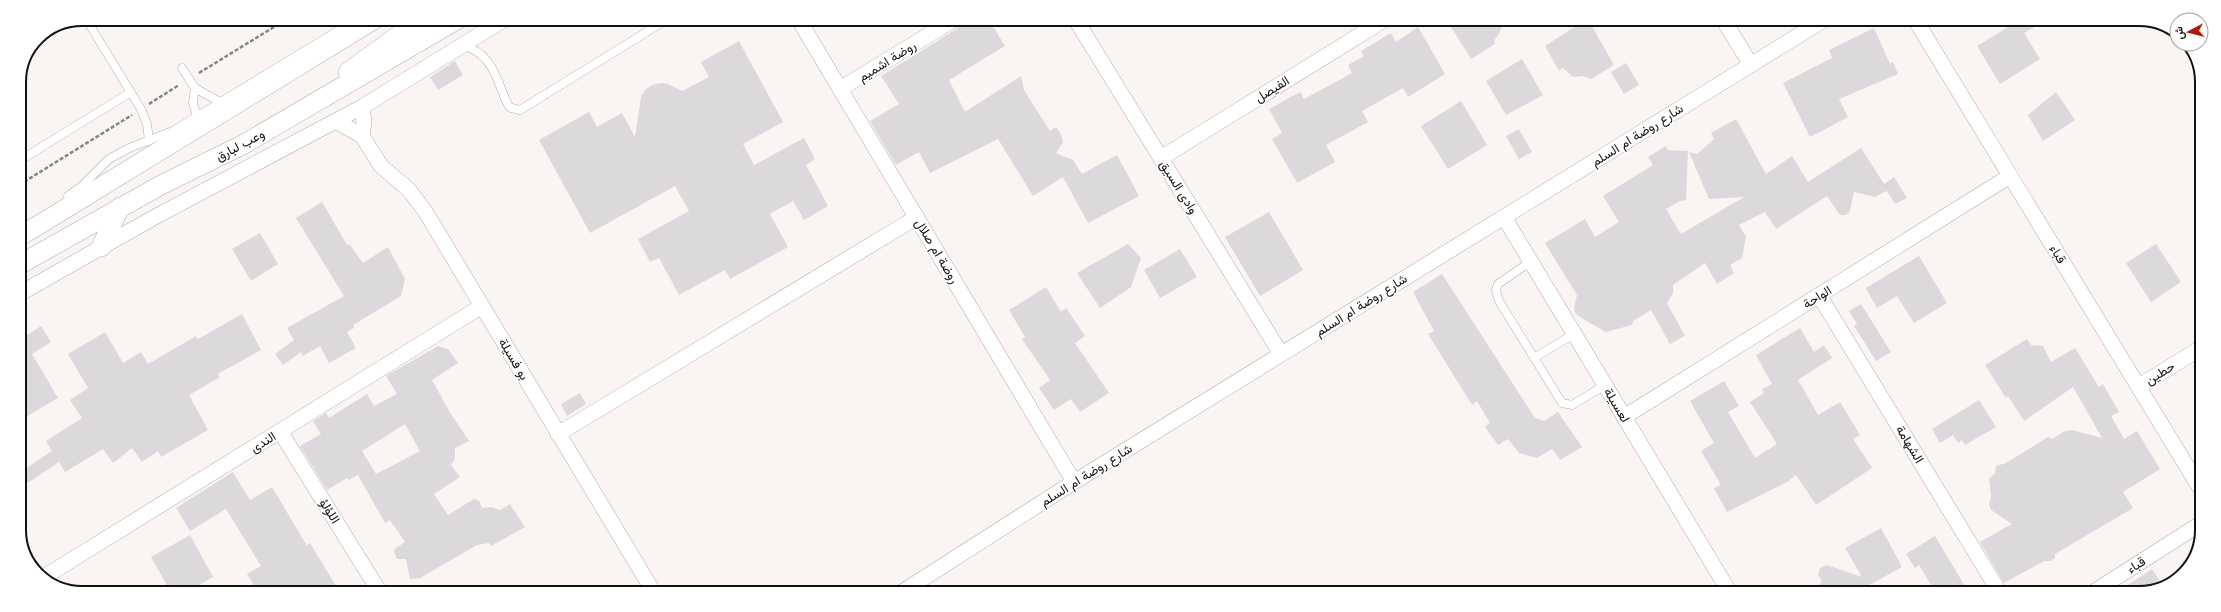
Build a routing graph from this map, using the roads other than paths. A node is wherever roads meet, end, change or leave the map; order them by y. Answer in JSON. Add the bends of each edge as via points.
{"nodes":[{"id":1,"x":90,"y":26,"type":"edge"},
{"id":2,"x":340,"y":26,"type":"edge"},
{"id":3,"x":364,"y":26,"type":"edge"},
{"id":4,"x":411,"y":26,"type":"edge"},
{"id":5,"x":446,"y":26,"type":"edge"},
{"id":6,"x":494,"y":26,"type":"edge"},
{"id":7,"x":656,"y":26,"type":"edge"},
{"id":8,"x":803,"y":26,"type":"edge"},
{"id":9,"x":943,"y":26,"type":"edge"},
{"id":10,"x":1080,"y":26,"type":"edge"},
{"id":11,"x":1374,"y":26,"type":"edge"},
{"id":12,"x":1727,"y":26,"type":"edge"},
{"id":13,"x":1814,"y":26,"type":"edge"},
{"id":14,"x":1919,"y":26,"type":"edge"},
{"id":15,"x":462,"y":46,"type":"junction"},
{"id":16,"x":1751,"y":65,"type":"junction"},
{"id":17,"x":182,"y":68,"type":"dead end"},
{"id":18,"x":195,"y":88,"type":"junction"},
{"id":19,"x":840,"y":89,"type":"junction"},
{"id":20,"x":131,"y":92,"type":"junction"},
{"id":21,"x":220,"y":102,"type":"junction"},
{"id":22,"x":310,"y":107,"type":"junction"},
{"id":23,"x":362,"y":107,"type":"junction"},
{"id":24,"x":196,"y":116,"type":"junction"},
{"id":25,"x":336,"y":121,"type":"junction"},
{"id":26,"x":362,"y":136,"type":"junction"},
{"id":27,"x":149,"y":141,"type":"junction"},
{"id":28,"x":26,"y":157,"type":"edge"},
{"id":29,"x":1161,"y":158,"type":"junction"},
{"id":30,"x":2010,"y":176,"type":"junction"},
{"id":31,"x":60,"y":201,"type":"dead end"},
{"id":32,"x":120,"y":207,"type":"junction"},
{"id":33,"x":917,"y":217,"type":"junction"},
{"id":34,"x":1504,"y":217,"type":"junction"},
{"id":35,"x":26,"y":233,"type":"edge"},
{"id":36,"x":100,"y":247,"type":"junction"},
{"id":37,"x":26,"y":261,"type":"edge"},
{"id":38,"x":1530,"y":262,"type":"junction"},
{"id":39,"x":26,"y":290,"type":"edge"},
{"id":40,"x":1819,"y":295,"type":"junction"},
{"id":41,"x":482,"y":306,"type":"junction"},
{"id":42,"x":1574,"y":334,"type":"junction"},
{"id":43,"x":1281,"y":354,"type":"junction"},
{"id":44,"x":2195,"y":354,"type":"edge"},
{"id":45,"x":1534,"y":358,"type":"junction"},
{"id":46,"x":1605,"y":385,"type":"junction"},
{"id":47,"x":2139,"y":386,"type":"junction"},
{"id":48,"x":1624,"y":417,"type":"junction"},
{"id":49,"x":280,"y":431,"type":"junction"},
{"id":50,"x":558,"y":434,"type":"junction"},
{"id":51,"x":2195,"y":480,"type":"edge"},
{"id":52,"x":1074,"y":482,"type":"junction"},
{"id":53,"x":2195,"y":527,"type":"edge"},
{"id":54,"x":48,"y":575,"type":"edge"},
{"id":55,"x":376,"y":586,"type":"edge"},
{"id":56,"x":649,"y":586,"type":"edge"},
{"id":57,"x":911,"y":586,"type":"edge"},
{"id":58,"x":1726,"y":586,"type":"edge"},
{"id":59,"x":1996,"y":586,"type":"edge"},
{"id":60,"x":2103,"y":586,"type":"edge"}],
"edges":[{"from":1,"to":20,"type":"lane"},
{"from":2,"to":21,"type":"lane"},
{"from":3,"to":35,"type":"street"},
{"from":4,"to":22,"type":"street","via":[[352,69]]},
{"from":5,"to":22,"type":"street","name":"وعب لبارق"},
{"from":6,"to":15,"type":"street"},
{"from":7,"to":15,"type":"lane","via":[[520,110],[508,105],[493,68],[485,57],[479,51]]},
{"from":8,"to":19,"type":"street","name":"روضة ام صلال"},
{"from":9,"to":19,"type":"street","name":"روضة اشميم"},
{"from":10,"to":29,"type":"street","name":"وادى السيق"},
{"from":11,"to":29,"type":"street","name":"الفيصل"},
{"from":12,"to":16,"type":"street"},
{"from":13,"to":16,"type":"street","name":"شارع روضة ام السلم"},
{"from":14,"to":30,"type":"street","name":"قباء"},
{"from":15,"to":23,"type":"street"},
{"from":16,"to":34,"type":"street","name":"شارع روضة ام السلم"},
{"from":17,"to":18,"type":"lane"},
{"from":18,"to":21,"type":"lane"},
{"from":18,"to":24,"type":"lane","via":[[193,103]]},
{"from":19,"to":33,"type":"street","name":"روضة ام صلال"},
{"from":20,"to":27,"type":"lane","via":[[147,124]]},
{"from":20,"to":28,"type":"lane"},
{"from":21,"to":24,"type":"lane"},
{"from":22,"to":32,"type":"street","name":"وعب لبارق","via":[[244,144]]},
{"from":23,"to":25,"type":"street"},
{"from":23,"to":26,"type":"street"},
{"from":24,"to":27,"type":"lane","via":[[173,131]]},
{"from":25,"to":26,"type":"street","name":"بو فسيلة"},
{"from":25,"to":36,"type":"street"},
{"from":26,"to":41,"type":"street","name":"بو فسيلة","via":[[381,166],[418,200]]},
{"from":27,"to":31,"type":"lane","via":[[109,159],[82,186]]},
{"from":29,"to":43,"type":"street","name":"وادى السيق"},
{"from":30,"to":40,"type":"street","name":"الواحة"},
{"from":30,"to":47,"type":"street","name":"قباء"},
{"from":32,"to":36,"type":"street"},
{"from":32,"to":37,"type":"street","name":"وعب لبارق"},
{"from":33,"to":50,"type":"street"},
{"from":33,"to":52,"type":"street","name":"روضة ام صلال"},
{"from":34,"to":38,"type":"street","name":"لعسيلة"},
{"from":34,"to":43,"type":"street","name":"شارع روضة ام السلم"},
{"from":36,"to":39,"type":"street"},
{"from":38,"to":42,"type":"street","name":"لعسيلة"},
{"from":38,"to":45,"type":"lane","via":[[1502,280],[1496,290],[1499,301]]},
{"from":40,"to":48,"type":"street","name":"الواحة"},
{"from":40,"to":59,"type":"street","name":"الشهامة"},
{"from":41,"to":49,"type":"street","name":"الندى"},
{"from":41,"to":50,"type":"street","name":"بو فسيلة"},
{"from":42,"to":45,"type":"lane"},
{"from":42,"to":46,"type":"street","name":"لعسيلة"},
{"from":43,"to":52,"type":"street","name":"شارع روضة ام السلم"},
{"from":44,"to":47,"type":"street","name":"حطين"},
{"from":45,"to":46,"type":"lane","via":[[1559,400],[1567,405]]},
{"from":46,"to":48,"type":"street","name":"لعسيلة"},
{"from":47,"to":51,"type":"street","name":"قباء"},
{"from":48,"to":58,"type":"street","name":"لعسيلة"},
{"from":49,"to":54,"type":"street","name":"الندى"},
{"from":49,"to":55,"type":"street","name":"اللؤلؤ"},
{"from":50,"to":56,"type":"street","name":"بو فسيلة"},
{"from":52,"to":57,"type":"street","name":"شارع روضة ام السلم"},
{"from":53,"to":60,"type":"street","name":"قباء"}]}
